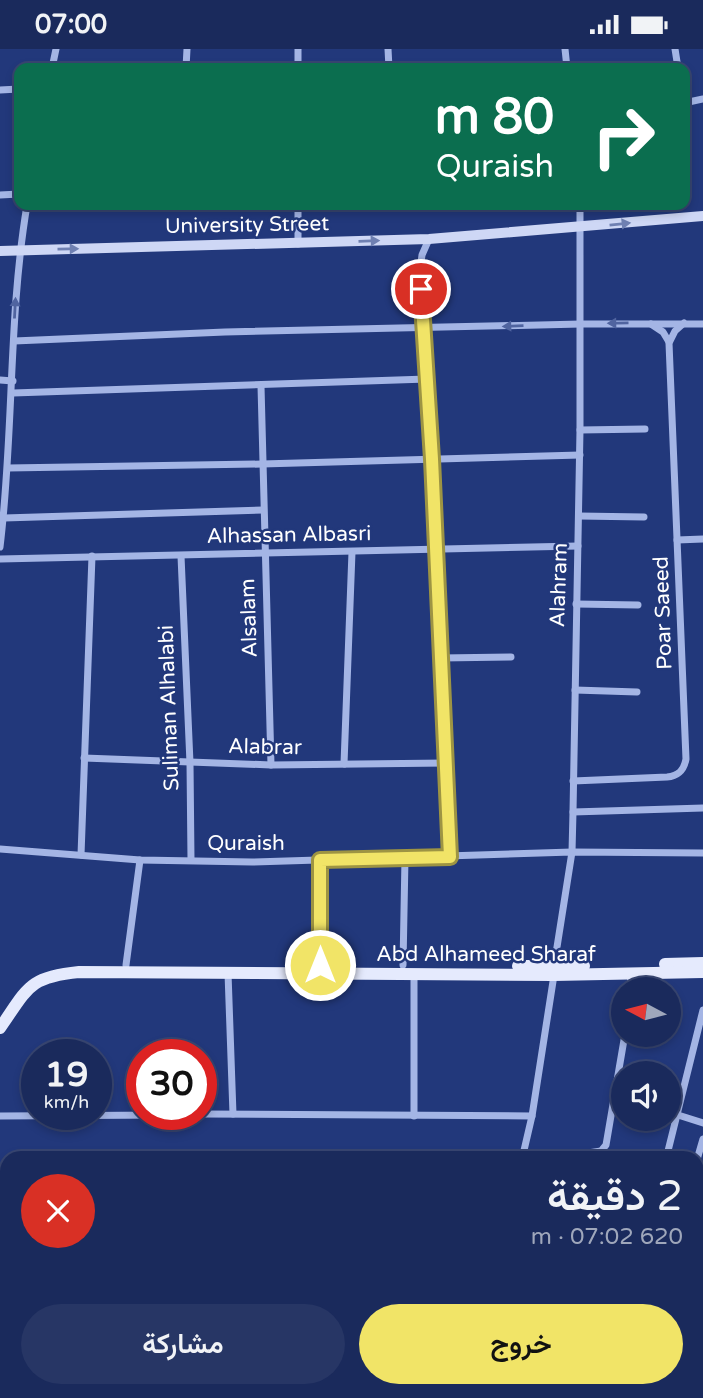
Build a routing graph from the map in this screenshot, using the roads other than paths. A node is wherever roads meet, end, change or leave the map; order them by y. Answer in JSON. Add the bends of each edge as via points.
{"nodes":[{"id":1,"x":26,"y":210,"type":"edge"},
{"id":2,"x":298,"y":210,"type":"edge"},
{"id":3,"x":580,"y":210,"type":"edge"},
{"id":4,"x":703,"y":216,"type":"edge"},
{"id":5,"x":582,"y":228,"type":"junction"},
{"id":6,"x":429,"y":239,"type":"junction"},
{"id":7,"x":298,"y":244,"type":"junction"},
{"id":8,"x":20,"y":250,"type":"junction"},
{"id":9,"x":0,"y":251,"type":"edge"},
{"id":10,"x":647,"y":323,"type":"junction"},
{"id":11,"x":684,"y":323,"type":"junction"},
{"id":12,"x":581,"y":324,"type":"junction"},
{"id":13,"x":703,"y":324,"type":"edge"},
{"id":14,"x":424,"y":328,"type":"junction"},
{"id":15,"x":14,"y":341,"type":"junction"},
{"id":16,"x":669,"y":343,"type":"junction"},
{"id":17,"x":427,"y":379,"type":"junction"},
{"id":18,"x":0,"y":380,"type":"edge"},
{"id":19,"x":13,"y":381,"type":"junction"},
{"id":20,"x":261,"y":386,"type":"junction"},
{"id":21,"x":13,"y":393,"type":"junction"},
{"id":22,"x":645,"y":429,"type":"dead end"},
{"id":23,"x":580,"y":430,"type":"junction"},
{"id":24,"x":580,"y":455,"type":"junction"},
{"id":25,"x":432,"y":459,"type":"junction"},
{"id":26,"x":262,"y":464,"type":"junction"},
{"id":27,"x":8,"y":468,"type":"junction"},
{"id":28,"x":3,"y":495,"type":"edge"},
{"id":29,"x":263,"y":510,"type":"junction"},
{"id":30,"x":579,"y":516,"type":"junction"},
{"id":31,"x":644,"y":517,"type":"dead end"},
{"id":32,"x":4,"y":518,"type":"junction"},
{"id":33,"x":703,"y":539,"type":"edge"},
{"id":34,"x":677,"y":540,"type":"junction"},
{"id":35,"x":578,"y":546,"type":"junction"},
{"id":36,"x":0,"y":547,"type":"edge"},
{"id":37,"x":436,"y":549,"type":"junction"},
{"id":38,"x":352,"y":552,"type":"junction"},
{"id":39,"x":265,"y":553,"type":"junction"},
{"id":40,"x":92,"y":556,"type":"junction"},
{"id":41,"x":181,"y":556,"type":"junction"},
{"id":42,"x":0,"y":559,"type":"edge"},
{"id":43,"x":576,"y":604,"type":"junction"},
{"id":44,"x":638,"y":605,"type":"dead end"},
{"id":45,"x":511,"y":657,"type":"dead end"},
{"id":46,"x":441,"y":658,"type":"junction"},
{"id":47,"x":575,"y":690,"type":"junction"},
{"id":48,"x":637,"y":692,"type":"dead end"},
{"id":49,"x":84,"y":758,"type":"junction"},
{"id":50,"x":190,"y":763,"type":"junction"},
{"id":51,"x":446,"y":763,"type":"junction"},
{"id":52,"x":344,"y":764,"type":"junction"},
{"id":53,"x":271,"y":765,"type":"junction"},
{"id":54,"x":573,"y":781,"type":"junction"},
{"id":55,"x":703,"y":808,"type":"edge"},
{"id":56,"x":573,"y":812,"type":"junction"},
{"id":57,"x":0,"y":849,"type":"edge"},
{"id":58,"x":572,"y":852,"type":"junction"},
{"id":59,"x":703,"y":853,"type":"edge"},
{"id":60,"x":81,"y":855,"type":"junction"},
{"id":61,"x":450,"y":857,"type":"junction"},
{"id":62,"x":405,"y":858,"type":"junction"},
{"id":63,"x":140,"y":860,"type":"junction"},
{"id":64,"x":191,"y":860,"type":"junction"},
{"id":65,"x":320,"y":860,"type":"junction"},
{"id":66,"x":703,"y":963,"type":"edge"},
{"id":67,"x":126,"y":965,"type":"junction"},
{"id":68,"x":320,"y":965,"type":"junction"},
{"id":69,"x":403,"y":965,"type":"junction"},
{"id":70,"x":554,"y":970,"type":"junction"},
{"id":71,"x":703,"y":972,"type":"edge"},
{"id":72,"x":228,"y":973,"type":"junction"},
{"id":73,"x":631,"y":973,"type":"junction"},
{"id":74,"x":414,"y":974,"type":"junction"},
{"id":75,"x":631,"y":977,"type":"edge"},
{"id":76,"x":703,"y":1010,"type":"edge"},
{"id":77,"x":0,"y":1013,"type":"edge"},
{"id":78,"x":0,"y":1028,"type":"edge"},
{"id":79,"x":623,"y":1047,"type":"edge"},
{"id":80,"x":681,"y":1102,"type":"edge"},
{"id":81,"x":217,"y":1114,"type":"edge"},
{"id":82,"x":233,"y":1114,"type":"junction"},
{"id":83,"x":126,"y":1115,"type":"edge"},
{"id":84,"x":0,"y":1116,"type":"edge"},
{"id":85,"x":414,"y":1116,"type":"junction"},
{"id":86,"x":532,"y":1116,"type":"junction"},
{"id":87,"x":681,"y":1116,"type":"edge"},
{"id":88,"x":703,"y":1123,"type":"edge"},
{"id":89,"x":674,"y":1131,"type":"edge"},
{"id":90,"x":524,"y":1151,"type":"edge"},
{"id":91,"x":601,"y":1151,"type":"edge"},
{"id":92,"x":668,"y":1151,"type":"edge"}],
"edges":[{"from":1,"to":8,"type":"street"},
{"from":2,"to":7,"type":"street"},
{"from":3,"to":5,"type":"street","name":"Alahram"},
{"from":5,"to":4,"type":"main road","name":"University Street","one_way":true},
{"from":5,"to":6,"type":"main road","name":"University Street"},
{"from":5,"to":12,"type":"street","name":"Alahram"},
{"from":7,"to":6,"type":"main road","name":"University Street","one_way":true},
{"from":6,"to":14,"type":"street","via":[[421,262]]},
{"from":8,"to":7,"type":"main road","name":"University Street","one_way":true},
{"from":8,"to":9,"type":"main road","name":"University Street"},
{"from":15,"to":8,"type":"street","one_way":true},
{"from":10,"to":11,"type":"street"},
{"from":10,"to":12,"type":"street","one_way":true},
{"from":10,"to":16,"type":"street","via":[[658,328]]},
{"from":11,"to":13,"type":"street"},
{"from":11,"to":16,"type":"street"},
{"from":12,"to":14,"type":"street","one_way":true},
{"from":12,"to":23,"type":"street","name":"Alahram"},
{"from":14,"to":15,"type":"street"},
{"from":14,"to":17,"type":"street"},
{"from":15,"to":19,"type":"street"},
{"from":16,"to":34,"type":"street","name":"Poar Saeed"},
{"from":17,"to":20,"type":"street"},
{"from":17,"to":25,"type":"street"},
{"from":18,"to":19,"type":"street"},
{"from":19,"to":21,"type":"street"},
{"from":20,"to":21,"type":"street"},
{"from":20,"to":26,"type":"street","name":"Alsalam"},
{"from":21,"to":27,"type":"street"},
{"from":22,"to":23,"type":"street"},
{"from":23,"to":24,"type":"street","name":"Alahram"},
{"from":24,"to":25,"type":"street"},
{"from":24,"to":30,"type":"street","name":"Alahram"},
{"from":25,"to":26,"type":"street"},
{"from":25,"to":37,"type":"street"},
{"from":26,"to":27,"type":"street"},
{"from":26,"to":29,"type":"street","name":"Alsalam"},
{"from":27,"to":28,"type":"street"},
{"from":28,"to":32,"type":"street"},
{"from":29,"to":32,"type":"street"},
{"from":29,"to":39,"type":"street","name":"Alsalam"},
{"from":30,"to":31,"type":"street"},
{"from":30,"to":35,"type":"street","name":"Alahram"},
{"from":32,"to":36,"type":"street"},
{"from":33,"to":34,"type":"street"},
{"from":34,"to":54,"type":"street","name":"Poar Saeed","via":[[685,767],[667,777]]},
{"from":35,"to":37,"type":"street","name":"Alhassan Albasri"},
{"from":35,"to":43,"type":"street","name":"Alahram"},
{"from":37,"to":38,"type":"street","name":"Alhassan Albasri"},
{"from":37,"to":46,"type":"street"},
{"from":38,"to":39,"type":"street","name":"Alhassan Albasri"},
{"from":38,"to":52,"type":"street"},
{"from":39,"to":41,"type":"street","name":"Alhassan Albasri"},
{"from":39,"to":53,"type":"street","name":"Alsalam"},
{"from":40,"to":41,"type":"street","name":"Alhassan Albasri"},
{"from":40,"to":42,"type":"street","name":"Alhassan Albasri"},
{"from":40,"to":49,"type":"street"},
{"from":41,"to":50,"type":"street","name":"Suliman Alhalabi"},
{"from":43,"to":44,"type":"street"},
{"from":43,"to":47,"type":"street","name":"Alahram"},
{"from":45,"to":46,"type":"street"},
{"from":46,"to":51,"type":"street"},
{"from":47,"to":48,"type":"street"},
{"from":47,"to":54,"type":"street","name":"Alahram"},
{"from":49,"to":50,"type":"street","name":"Alabrar"},
{"from":49,"to":60,"type":"street"},
{"from":50,"to":53,"type":"street","name":"Alabrar"},
{"from":50,"to":64,"type":"street","name":"Suliman Alhalabi"},
{"from":51,"to":52,"type":"street","name":"Alabrar"},
{"from":51,"to":61,"type":"street"},
{"from":52,"to":53,"type":"street","name":"Alabrar"},
{"from":54,"to":56,"type":"street","name":"Alahram"},
{"from":55,"to":56,"type":"street"},
{"from":56,"to":58,"type":"street","name":"Alahram"},
{"from":57,"to":60,"type":"street","name":"Quraish"},
{"from":58,"to":59,"type":"street","name":"Quraish"},
{"from":58,"to":61,"type":"street","name":"Quraish"},
{"from":58,"to":70,"type":"street","name":"Alahram"},
{"from":60,"to":63,"type":"street","name":"Quraish"},
{"from":61,"to":62,"type":"street","name":"Quraish"},
{"from":62,"to":65,"type":"street","name":"Quraish"},
{"from":62,"to":69,"type":"street"},
{"from":63,"to":64,"type":"street","name":"Quraish"},
{"from":63,"to":67,"type":"street"},
{"from":64,"to":65,"type":"street","name":"Quraish"},
{"from":65,"to":68,"type":"street"},
{"from":66,"to":70,"type":"main road","name":"Abd Alhameed Sharaf"},
{"from":67,"to":68,"type":"main road","name":"Abd Alhameed Sharaf"},
{"from":67,"to":77,"type":"main road","name":"Abd Alhameed Sharaf","via":[[61,966],[41,971],[26,979]]},
{"from":68,"to":69,"type":"main road","name":"Abd Alhameed Sharaf"},
{"from":69,"to":70,"type":"main road","name":"Abd Alhameed Sharaf"},
{"from":70,"to":73,"type":"main road","name":"Abd Alhameed Sharaf"},
{"from":70,"to":74,"type":"main road","name":"Abd Alhameed Sharaf"},
{"from":70,"to":86,"type":"street","name":"Alahram"},
{"from":71,"to":73,"type":"main road","name":"Abd Alhameed Sharaf"},
{"from":72,"to":74,"type":"main road","name":"Abd Alhameed Sharaf"},
{"from":72,"to":78,"type":"main road","name":"Abd Alhameed Sharaf","via":[[57,974],[33,984]]},
{"from":72,"to":82,"type":"street"},
{"from":73,"to":75,"type":"street"},
{"from":74,"to":85,"type":"street"},
{"from":76,"to":80,"type":"street"},
{"from":79,"to":91,"type":"street","via":[[606,1145]]},
{"from":81,"to":82,"type":"street"},
{"from":82,"to":85,"type":"street"},
{"from":83,"to":84,"type":"street"},
{"from":85,"to":86,"type":"street"},
{"from":86,"to":90,"type":"street","name":"Alahram"},
{"from":87,"to":88,"type":"street"},
{"from":89,"to":92,"type":"street"}]}
